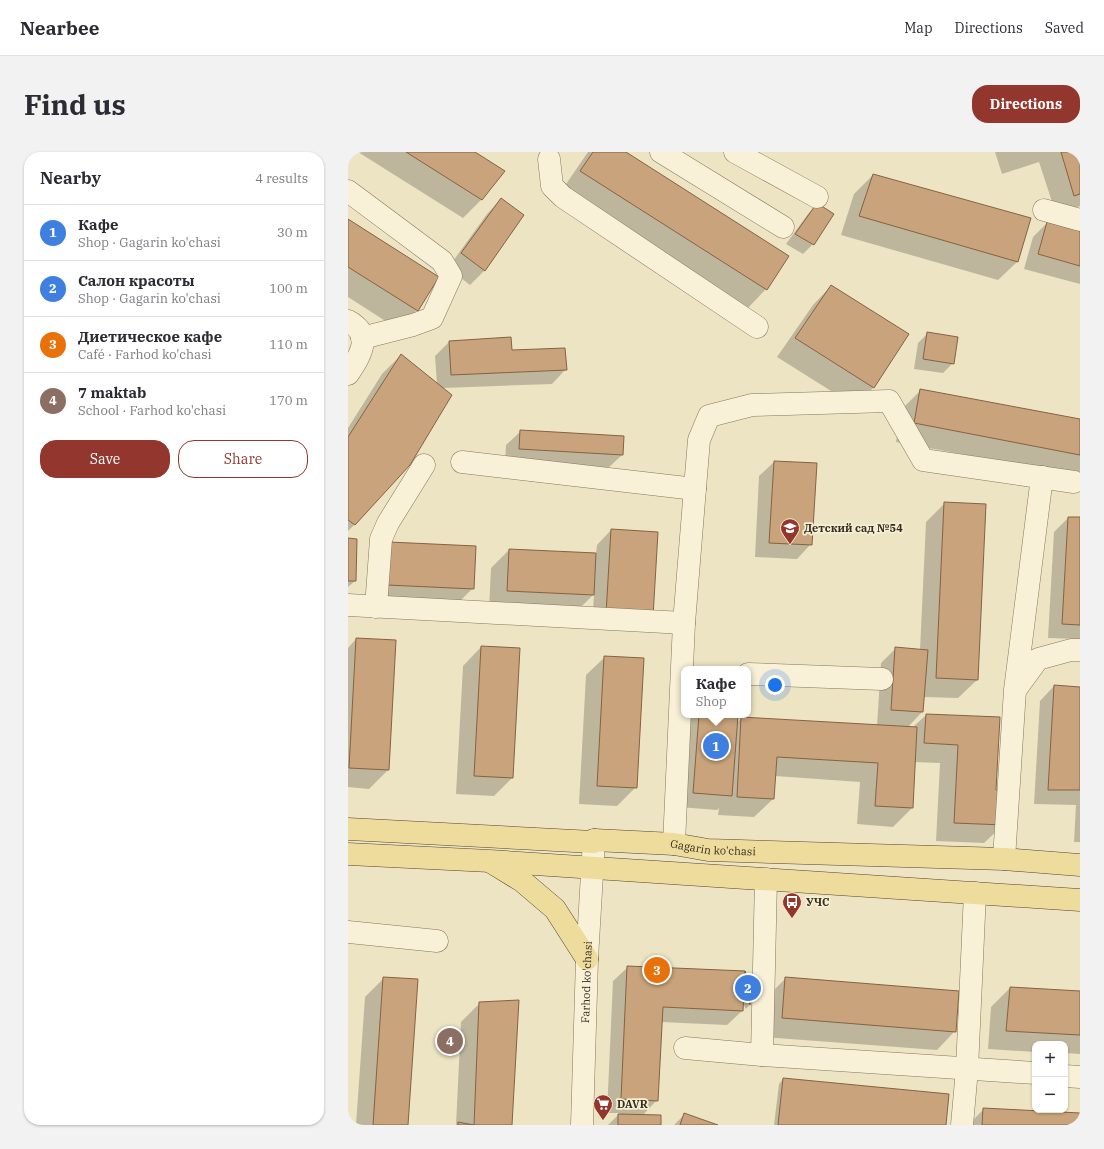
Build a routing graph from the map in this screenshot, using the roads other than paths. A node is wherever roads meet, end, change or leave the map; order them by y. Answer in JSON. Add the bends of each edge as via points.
{"nodes":[{"id":1,"x":661,"y":152,"type":"edge"},
{"id":2,"x":736,"y":152,"type":"edge"},
{"id":3,"x":546,"y":154,"type":"edge"},
{"id":4,"x":348,"y":191,"type":"edge"},
{"id":5,"x":817,"y":197,"type":"dead end"},
{"id":6,"x":1044,"y":210,"type":"dead end"},
{"id":7,"x":1080,"y":220,"type":"edge"},
{"id":8,"x":782,"y":227,"type":"dead end"},
{"id":9,"x":348,"y":321,"type":"edge"},
{"id":10,"x":757,"y":327,"type":"dead end"},
{"id":11,"x":362,"y":338,"type":"junction"},
{"id":12,"x":348,"y":374,"type":"edge"},
{"id":13,"x":462,"y":462,"type":"dead end"},
{"id":14,"x":424,"y":465,"type":"dead end"},
{"id":15,"x":1042,"y":477,"type":"junction"},
{"id":16,"x":1074,"y":482,"type":"dead end"},
{"id":17,"x":694,"y":489,"type":"junction"},
{"id":18,"x":348,"y":605,"type":"edge"},
{"id":19,"x":376,"y":607,"type":"junction"},
{"id":20,"x":684,"y":623,"type":"junction"},
{"id":21,"x":1080,"y":650,"type":"edge"},
{"id":22,"x":683,"y":666,"type":"edge"},
{"id":23,"x":751,"y":674,"type":"edge"},
{"id":24,"x":882,"y":679,"type":"dead end"},
{"id":25,"x":1015,"y":690,"type":"junction"},
{"id":26,"x":681,"y":709,"type":"edge"},
{"id":27,"x":348,"y":829,"type":"edge"},
{"id":28,"x":594,"y":840,"type":"junction"},
{"id":29,"x":674,"y":844,"type":"junction"},
{"id":30,"x":348,"y":854,"type":"edge"},
{"id":31,"x":1004,"y":859,"type":"junction"},
{"id":32,"x":490,"y":861,"type":"junction"},
{"id":33,"x":1080,"y":865,"type":"edge"},
{"id":34,"x":593,"y":868,"type":"junction"},
{"id":35,"x":766,"y":879,"type":"junction"},
{"id":36,"x":975,"y":893,"type":"junction"},
{"id":37,"x":1080,"y":900,"type":"edge"},
{"id":38,"x":348,"y":932,"type":"edge"},
{"id":39,"x":437,"y":941,"type":"dead end"},
{"id":40,"x":587,"y":958,"type":"junction"},
{"id":41,"x":685,"y":1048,"type":"dead end"},
{"id":42,"x":762,"y":1055,"type":"junction"},
{"id":43,"x":967,"y":1068,"type":"junction"},
{"id":44,"x":1032,"y":1073,"type":"edge"},
{"id":45,"x":1068,"y":1076,"type":"edge"},
{"id":46,"x":1080,"y":1077,"type":"edge"},
{"id":47,"x":582,"y":1125,"type":"edge"},
{"id":48,"x":962,"y":1125,"type":"edge"}],
"edges":[{"from":1,"to":8,"type":"street"},
{"from":2,"to":5,"type":"street"},
{"from":3,"to":10,"type":"street","via":[[552,186],[563,197]]},
{"from":4,"to":11,"type":"street","via":[[442,261],[451,276],[432,318]]},
{"from":6,"to":7,"type":"street"},
{"from":9,"to":11,"type":"street","via":[[356,325]]},
{"from":11,"to":12,"type":"street","via":[[362,353]]},
{"from":13,"to":17,"type":"street"},
{"from":14,"to":19,"type":"street","via":[[381,538]]},
{"from":15,"to":16,"type":"street"},
{"from":15,"to":17,"type":"street","via":[[923,460],[889,401],[752,404],[709,416],[699,440]]},
{"from":15,"to":25,"type":"street"},
{"from":17,"to":20,"type":"street"},
{"from":18,"to":19,"type":"street"},
{"from":19,"to":20,"type":"street"},
{"from":20,"to":22,"type":"street"},
{"from":21,"to":25,"type":"street","via":[[1038,659]]},
{"from":23,"to":24,"type":"street"},
{"from":25,"to":31,"type":"street"},
{"from":26,"to":29,"type":"street"},
{"from":27,"to":28,"type":"main road","name":"Gagarin ko'chasi","via":[[593,842]]},
{"from":28,"to":29,"type":"main road","name":"Gagarin ko'chasi"},
{"from":28,"to":34,"type":"street","name":"Farhod ko'chasi"},
{"from":29,"to":31,"type":"main road","name":"Gagarin ko'chasi","via":[[708,850]]},
{"from":30,"to":32,"type":"main road"},
{"from":31,"to":33,"type":"main road","name":"Gagarin ko'chasi"},
{"from":32,"to":34,"type":"main road"},
{"from":32,"to":40,"type":"main road","via":[[522,882],[555,909]]},
{"from":34,"to":35,"type":"main road"},
{"from":34,"to":40,"type":"street","name":"Farhod ko'chasi"},
{"from":35,"to":36,"type":"main road"},
{"from":35,"to":42,"type":"street"},
{"from":36,"to":37,"type":"main road"},
{"from":36,"to":43,"type":"street"},
{"from":38,"to":39,"type":"street"},
{"from":40,"to":47,"type":"street","name":"Farhod ko'chasi"},
{"from":41,"to":42,"type":"street"},
{"from":42,"to":43,"type":"street"},
{"from":43,"to":44,"type":"street"},
{"from":43,"to":48,"type":"street"},
{"from":45,"to":46,"type":"street"}]}
